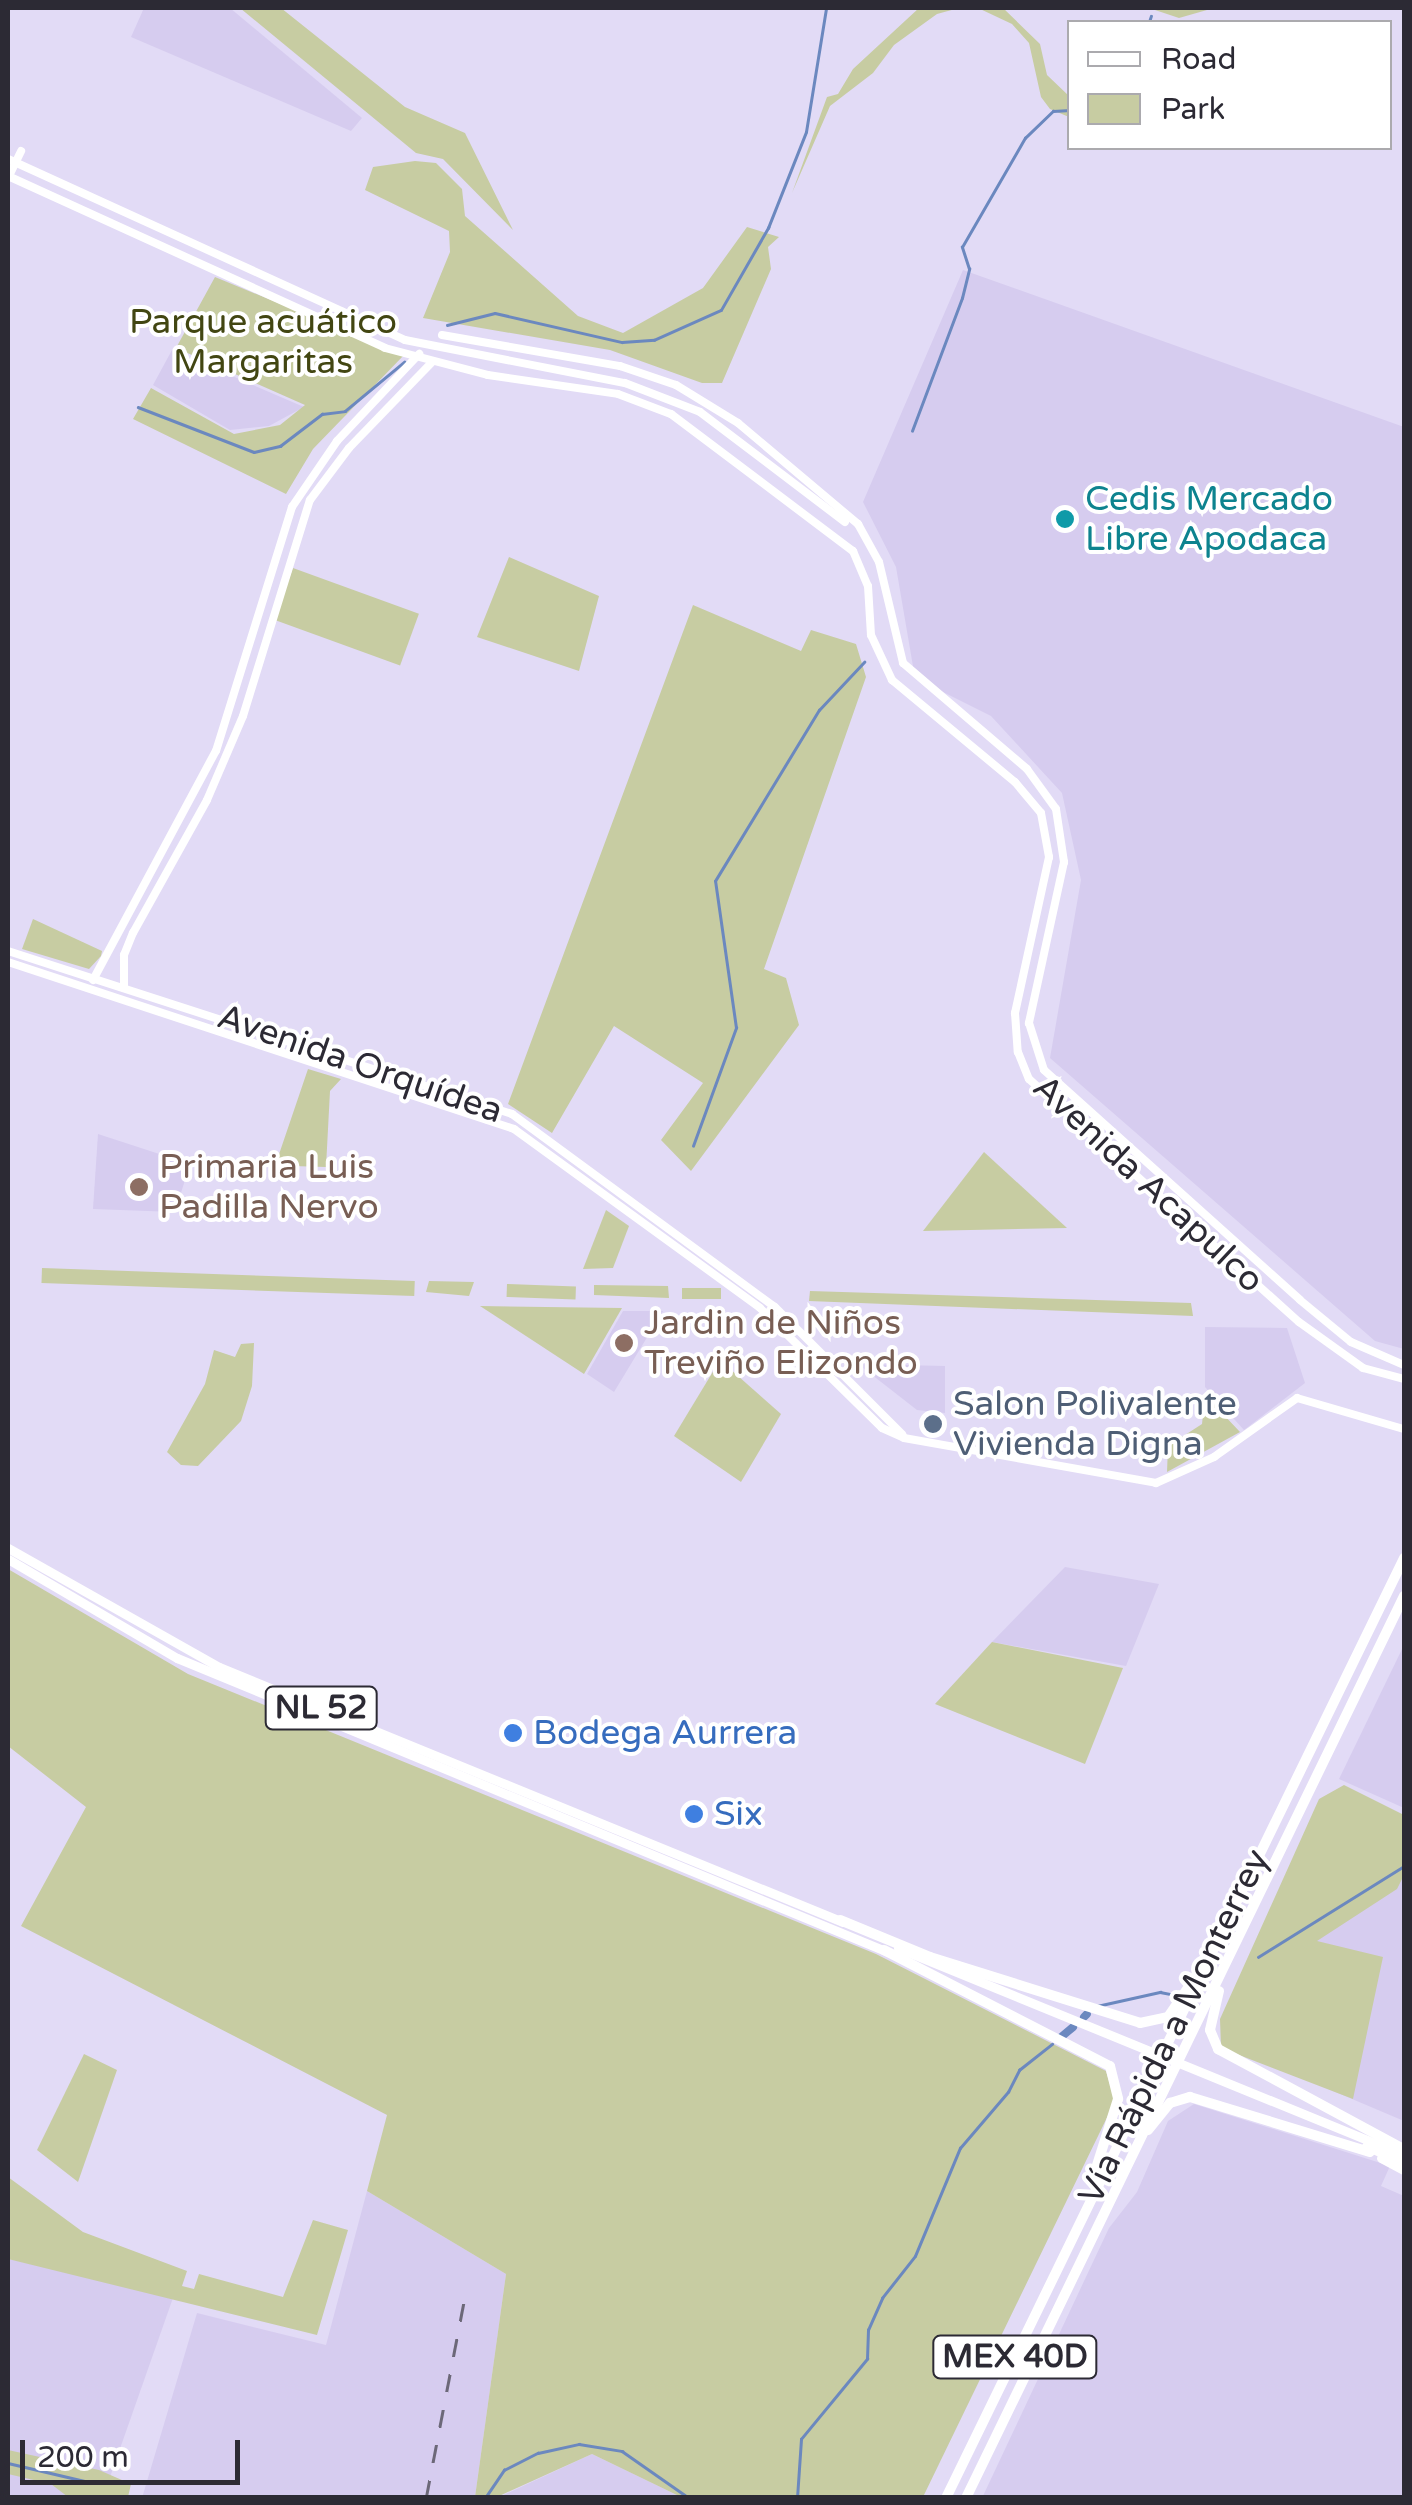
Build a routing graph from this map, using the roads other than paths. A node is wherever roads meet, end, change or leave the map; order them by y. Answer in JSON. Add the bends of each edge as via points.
{"nodes":[{"id":1,"x":21,"y":151,"type":"dead end"},
{"id":2,"x":12,"y":162,"type":"edge"},
{"id":3,"x":8,"y":177,"type":"edge"},
{"id":4,"x":442,"y":335,"type":"dead end"},
{"id":5,"x":422,"y":346,"type":"junction"},
{"id":6,"x":438,"y":350,"type":"junction"},
{"id":7,"x":417,"y":358,"type":"junction"},
{"id":8,"x":432,"y":362,"type":"junction"},
{"id":9,"x":844,"y":522,"type":"dead end"},
{"id":10,"x":8,"y":951,"type":"edge"},
{"id":11,"x":8,"y":962,"type":"edge"},
{"id":12,"x":94,"y":976,"type":"junction"},
{"id":13,"x":124,"y":986,"type":"junction"},
{"id":14,"x":89,"y":987,"type":"junction"},
{"id":15,"x":124,"y":997,"type":"junction"},
{"id":16,"x":1404,"y":1366,"type":"edge"},
{"id":17,"x":1404,"y":1379,"type":"edge"},
{"id":18,"x":1404,"y":1429,"type":"edge"},
{"id":19,"x":904,"y":1438,"type":"junction"},
{"id":20,"x":8,"y":1548,"type":"edge"},
{"id":21,"x":1404,"y":1558,"type":"edge"},
{"id":22,"x":8,"y":1559,"type":"edge"},
{"id":23,"x":1404,"y":1596,"type":"edge"},
{"id":24,"x":448,"y":1765,"type":"junction"},
{"id":25,"x":647,"y":1842,"type":"junction"},
{"id":26,"x":657,"y":1854,"type":"junction"},
{"id":27,"x":840,"y":1920,"type":"junction"},
{"id":28,"x":884,"y":1950,"type":"junction"},
{"id":29,"x":1210,"y":1956,"type":"junction"},
{"id":30,"x":1228,"y":1961,"type":"junction"},
{"id":31,"x":1095,"y":2032,"type":"junction"},
{"id":32,"x":1230,"y":2086,"type":"junction"},
{"id":33,"x":1142,"y":2134,"type":"junction"},
{"id":34,"x":1370,"y":2152,"type":"joint"},
{"id":35,"x":1404,"y":2156,"type":"edge"},
{"id":36,"x":1404,"y":2170,"type":"edge"},
{"id":37,"x":1089,"y":2196,"type":"junction"},
{"id":38,"x":946,"y":2498,"type":"edge"},
{"id":39,"x":966,"y":2498,"type":"edge"}],
"edges":[{"from":1,"to":2,"type":"street"},
{"from":2,"to":3,"type":"street"},
{"from":2,"to":5,"type":"street"},
{"from":3,"to":7,"type":"street","name":"Avenida Acapulco"},
{"from":4,"to":16,"type":"street","name":"Avenida Acapulco","via":[[620,366],[676,385],[738,423],[858,524],[880,562],[890,630],[903,663],[1027,769],[1056,809],[1064,862],[1029,1023],[1044,1070],[1300,1300],[1352,1342]]},
{"from":5,"to":6,"type":"street"},
{"from":5,"to":7,"type":"street"},
{"from":6,"to":8,"type":"street"},
{"from":6,"to":9,"type":"street","via":[[654,392],[700,412]]},
{"from":7,"to":8,"type":"street","name":"Avenida Acapulco"},
{"from":7,"to":12,"type":"street","via":[[337,441],[298,495],[216,751]]},
{"from":8,"to":13,"type":"street","via":[[349,448],[310,500],[243,716],[207,800],[133,933],[124,955]]},
{"from":8,"to":17,"type":"street","name":"Avenida Acapulco","via":[[618,394],[672,414],[853,551],[868,586],[874,646],[892,680],[1015,782],[1044,822],[1048,858],[1015,1013],[1018,1052],[1029,1079],[1299,1322],[1363,1368]]},
{"from":10,"to":12,"type":"street","name":"Avenida Orquídea"},
{"from":11,"to":14,"type":"street","name":"Avenida Orquídea"},
{"from":12,"to":13,"type":"street","name":"Avenida Orquídea"},
{"from":12,"to":14,"type":"street"},
{"from":13,"to":15,"type":"street"},
{"from":13,"to":19,"type":"street","name":"Avenida Orquídea","via":[[512,1114],[775,1307]]},
{"from":14,"to":15,"type":"street","name":"Avenida Orquídea"},
{"from":15,"to":19,"type":"street","name":"Avenida Orquídea","via":[[514,1129],[760,1308],[882,1428]]},
{"from":18,"to":19,"type":"street","name":"Avenida Orquídea","via":[[1305,1397],[1182,1477],[1144,1482]]},
{"from":20,"to":24,"type":"main road","number":"NL 52","via":[[196,1656]]},
{"from":21,"to":29,"type":"highway","name":"Vía Rápida a Monterrey","number":"MEX 40D"},
{"from":22,"to":24,"type":"main road","via":[[177,1658]]},
{"from":23,"to":30,"type":"highway","number":"MEX 40D"},
{"from":24,"to":25,"type":"main road","number":"NL 52"},
{"from":24,"to":26,"type":"main road"},
{"from":25,"to":26,"type":"street"},
{"from":25,"to":27,"type":"main road","number":"NL 52"},
{"from":26,"to":28,"type":"main road"},
{"from":27,"to":29,"type":"highway","via":[[930,1957],[1146,2023],[1168,2017]]},
{"from":27,"to":31,"type":"main road"},
{"from":28,"to":31,"type":"main road"},
{"from":28,"to":37,"type":"highway","via":[[1110,2066],[1118,2099]]},
{"from":29,"to":37,"type":"highway","name":"Vía Rápida a Monterrey","number":"MEX 40D"},
{"from":30,"to":33,"type":"highway","number":"MEX 40D"},
{"from":30,"to":35,"type":"highway","via":[[1211,2024],[1214,2046]]},
{"from":31,"to":32,"type":"main road"},
{"from":32,"to":35,"type":"main road"},
{"from":32,"to":35,"type":"main road"},
{"from":33,"to":34,"type":"highway","via":[[1170,2103],[1190,2097]]},
{"from":33,"to":39,"type":"highway","number":"MEX 40D"},
{"from":34,"to":36,"type":"main road"},
{"from":37,"to":38,"type":"highway","name":"Vía Rápida a Monterrey","number":"MEX 40D"}]}
